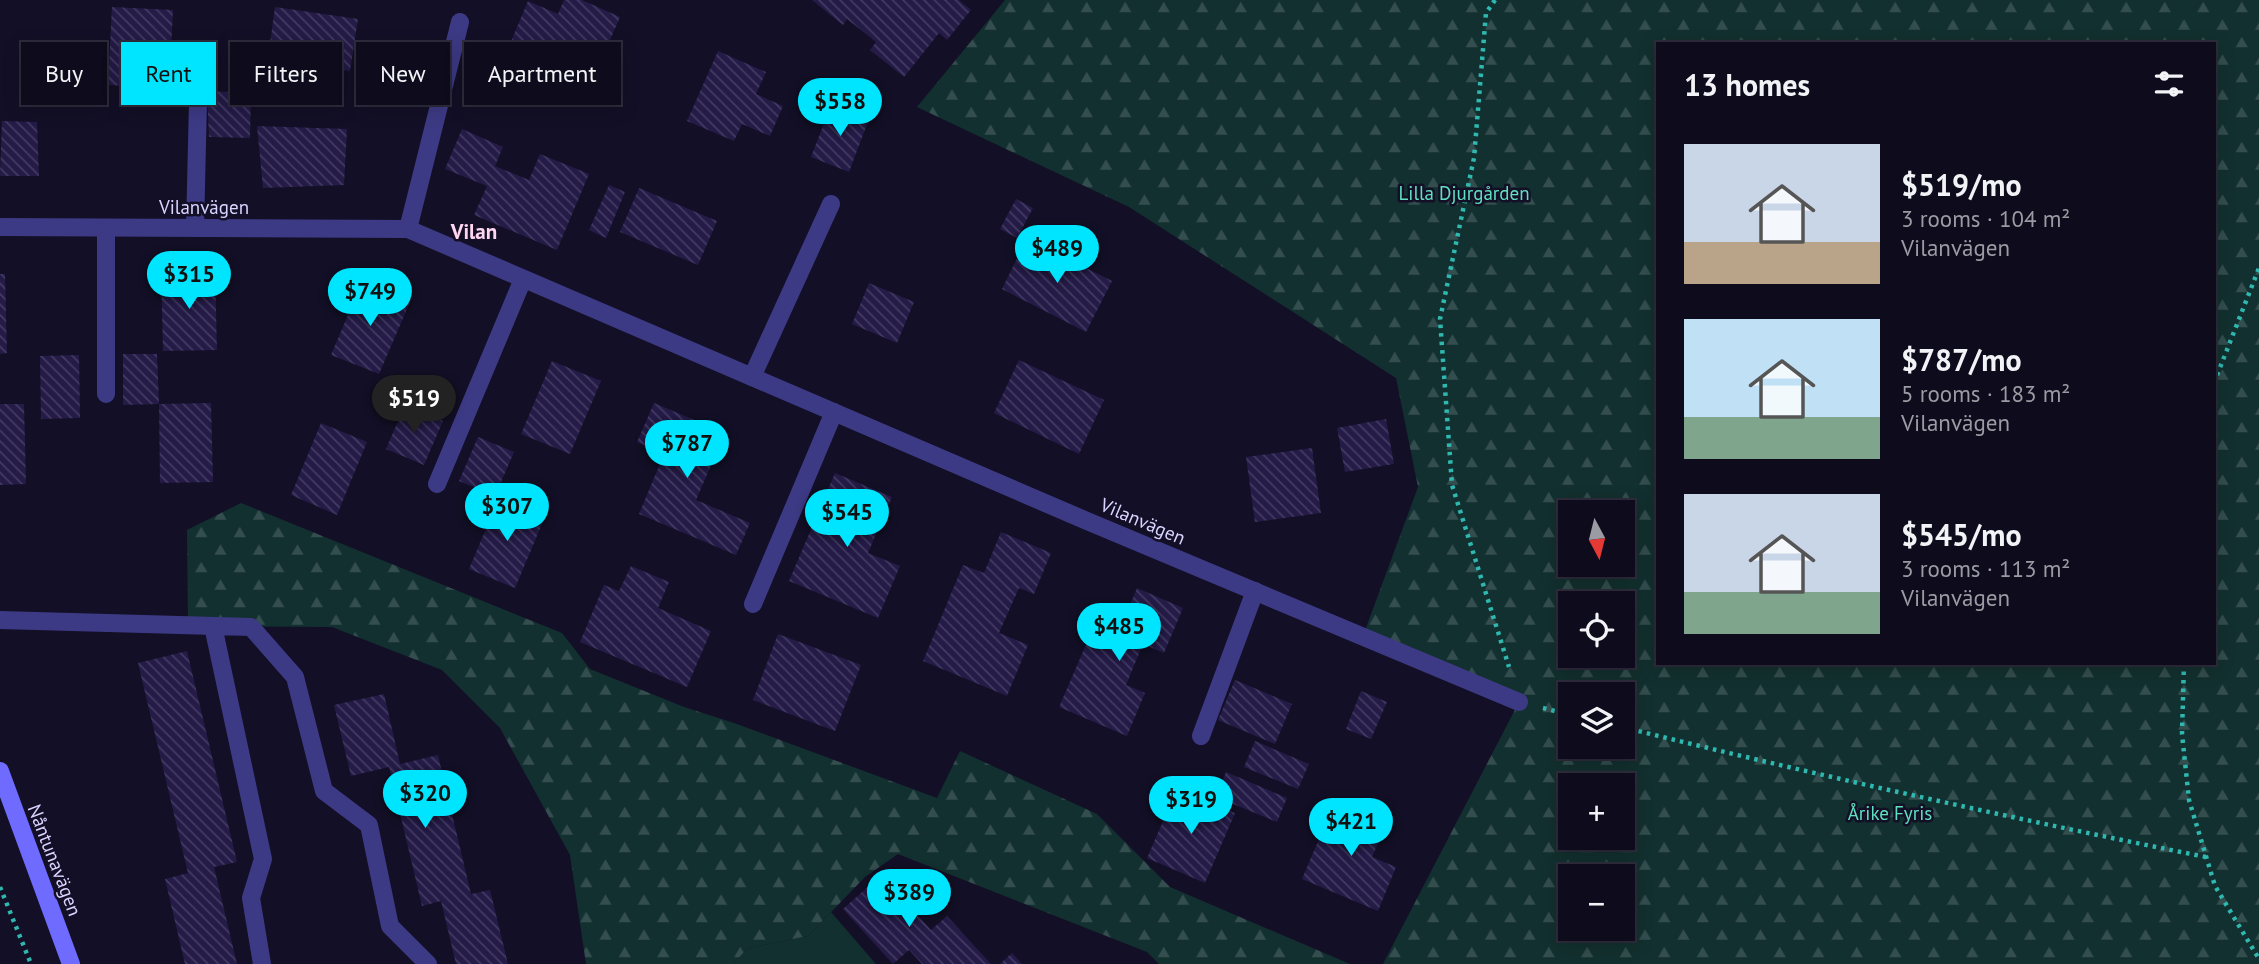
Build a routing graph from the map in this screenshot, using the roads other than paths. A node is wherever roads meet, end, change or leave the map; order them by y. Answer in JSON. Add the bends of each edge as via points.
{"nodes":[{"id":1,"x":460,"y":22,"type":"dead end"},
{"id":2,"x":198,"y":105,"type":"edge"},
{"id":3,"x":831,"y":204,"type":"dead end"},
{"id":4,"x":0,"y":227,"type":"edge"},
{"id":5,"x":106,"y":228,"type":"junction"},
{"id":6,"x":195,"y":228,"type":"junction"},
{"id":7,"x":408,"y":229,"type":"junction"},
{"id":8,"x":523,"y":279,"type":"junction"},
{"id":9,"x":752,"y":377,"type":"junction"},
{"id":10,"x":106,"y":394,"type":"dead end"},
{"id":11,"x":834,"y":412,"type":"junction"},
{"id":12,"x":438,"y":484,"type":"dead end"},
{"id":13,"x":1255,"y":591,"type":"junction"},
{"id":14,"x":753,"y":604,"type":"dead end"},
{"id":15,"x":0,"y":620,"type":"edge"},
{"id":16,"x":213,"y":626,"type":"junction"},
{"id":17,"x":1520,"y":702,"type":"road end"},
{"id":18,"x":1201,"y":736,"type":"dead end"},
{"id":19,"x":0,"y":771,"type":"edge"},
{"id":20,"x":71,"y":964,"type":"edge"},
{"id":21,"x":262,"y":964,"type":"edge"},
{"id":22,"x":428,"y":964,"type":"edge"}],
"edges":[{"from":1,"to":7,"type":"street"},
{"from":2,"to":6,"type":"street"},
{"from":3,"to":9,"type":"street"},
{"from":4,"to":5,"type":"street","name":"Vilanvägen"},
{"from":5,"to":6,"type":"street","name":"Vilanvägen"},
{"from":5,"to":10,"type":"street"},
{"from":6,"to":7,"type":"street","name":"Vilanvägen"},
{"from":7,"to":8,"type":"street","name":"Vilanvägen"},
{"from":8,"to":9,"type":"street","name":"Vilanvägen"},
{"from":8,"to":12,"type":"street"},
{"from":9,"to":11,"type":"street","name":"Vilanvägen"},
{"from":11,"to":13,"type":"street","name":"Vilanvägen"},
{"from":11,"to":14,"type":"street"},
{"from":13,"to":17,"type":"street","name":"Vilanvägen"},
{"from":13,"to":18,"type":"street"},
{"from":15,"to":16,"type":"street"},
{"from":16,"to":21,"type":"street","via":[[263,859],[251,898]]},
{"from":16,"to":22,"type":"street","via":[[251,627],[295,677],[324,791],[369,825],[390,926]]},
{"from":19,"to":20,"type":"street","name":"Nåntunavägen"}]}
